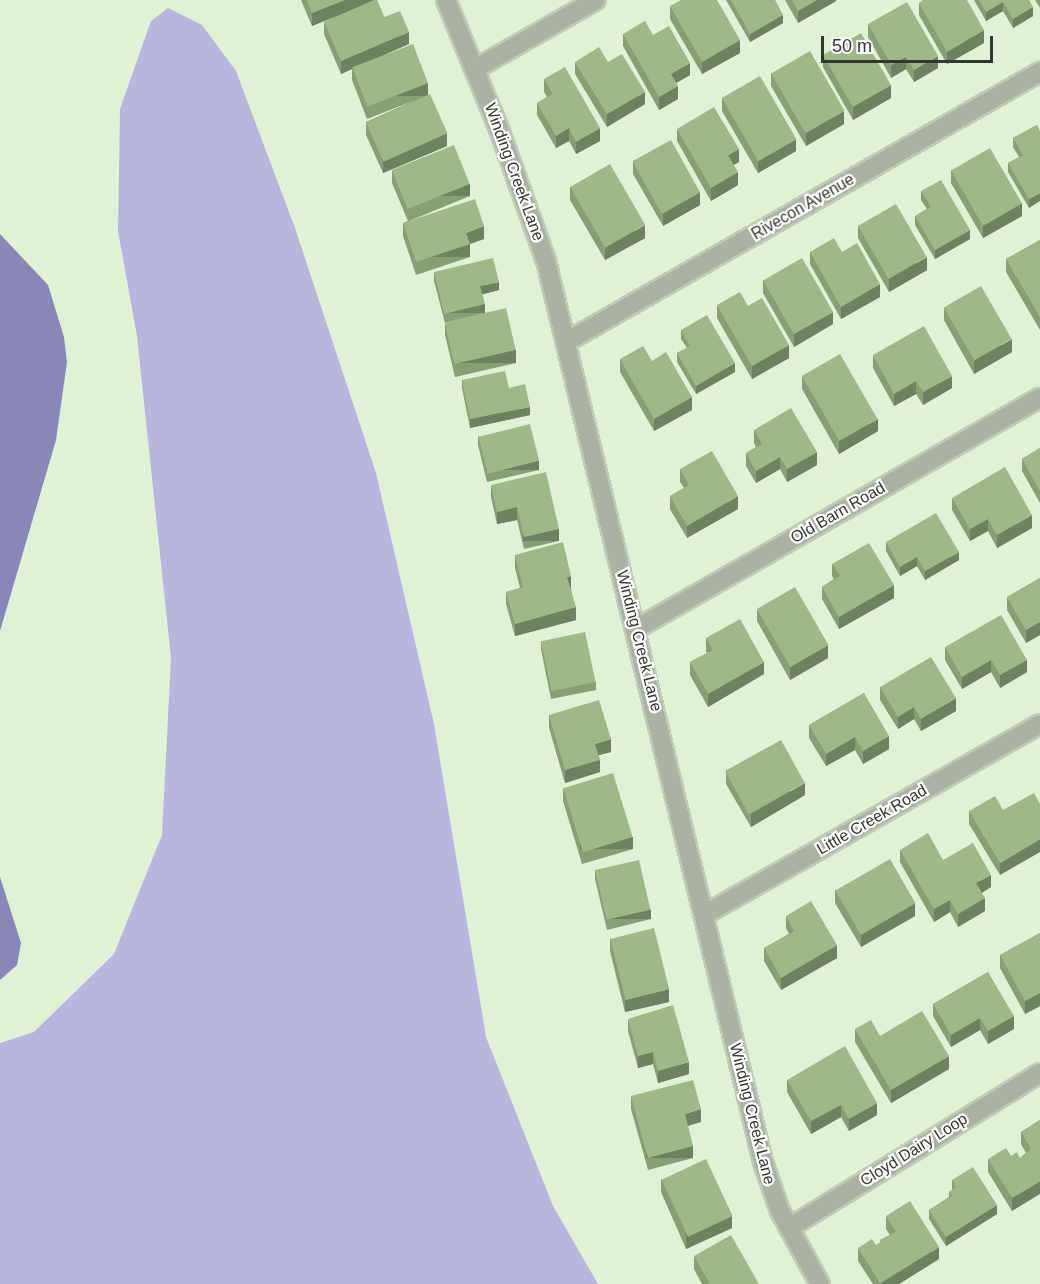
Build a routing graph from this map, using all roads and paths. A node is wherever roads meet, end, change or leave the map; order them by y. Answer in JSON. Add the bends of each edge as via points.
{"nodes":[{"id":1,"x":446,"y":0,"type":"edge"},
{"id":2,"x":596,"y":0,"type":"edge"},
{"id":3,"x":475,"y":69,"type":"junction"},
{"id":4,"x":1040,"y":72,"type":"edge"},
{"id":5,"x":566,"y":342,"type":"junction"},
{"id":6,"x":1040,"y":398,"type":"edge"},
{"id":7,"x":636,"y":629,"type":"junction"},
{"id":8,"x":1040,"y":724,"type":"edge"},
{"id":9,"x":704,"y":915,"type":"junction"},
{"id":10,"x":1040,"y":1073,"type":"edge"},
{"id":11,"x":789,"y":1228,"type":"junction"},
{"id":12,"x":820,"y":1284,"type":"edge"}],
"edges":[{"from":1,"to":3,"type":"street","name":"Winding Creek Lane"},
{"from":2,"to":3,"type":"street"},
{"from":3,"to":5,"type":"street","name":"Winding Creek Lane","via":[[536,227]]},
{"from":4,"to":5,"type":"street","name":"Rivecon Avenue"},
{"from":5,"to":7,"type":"street","name":"Winding Creek Lane"},
{"from":6,"to":7,"type":"street","name":"Old Barn Road"},
{"from":7,"to":9,"type":"street","name":"Winding Creek Lane"},
{"from":8,"to":9,"type":"street","name":"Little Creek Road"},
{"from":9,"to":11,"type":"street","name":"Winding Creek Lane","via":[[763,1162]]},
{"from":10,"to":11,"type":"street","name":"Cloyd Dairy Loop"},
{"from":11,"to":12,"type":"street","name":"Winding Creek Lane"}]}
